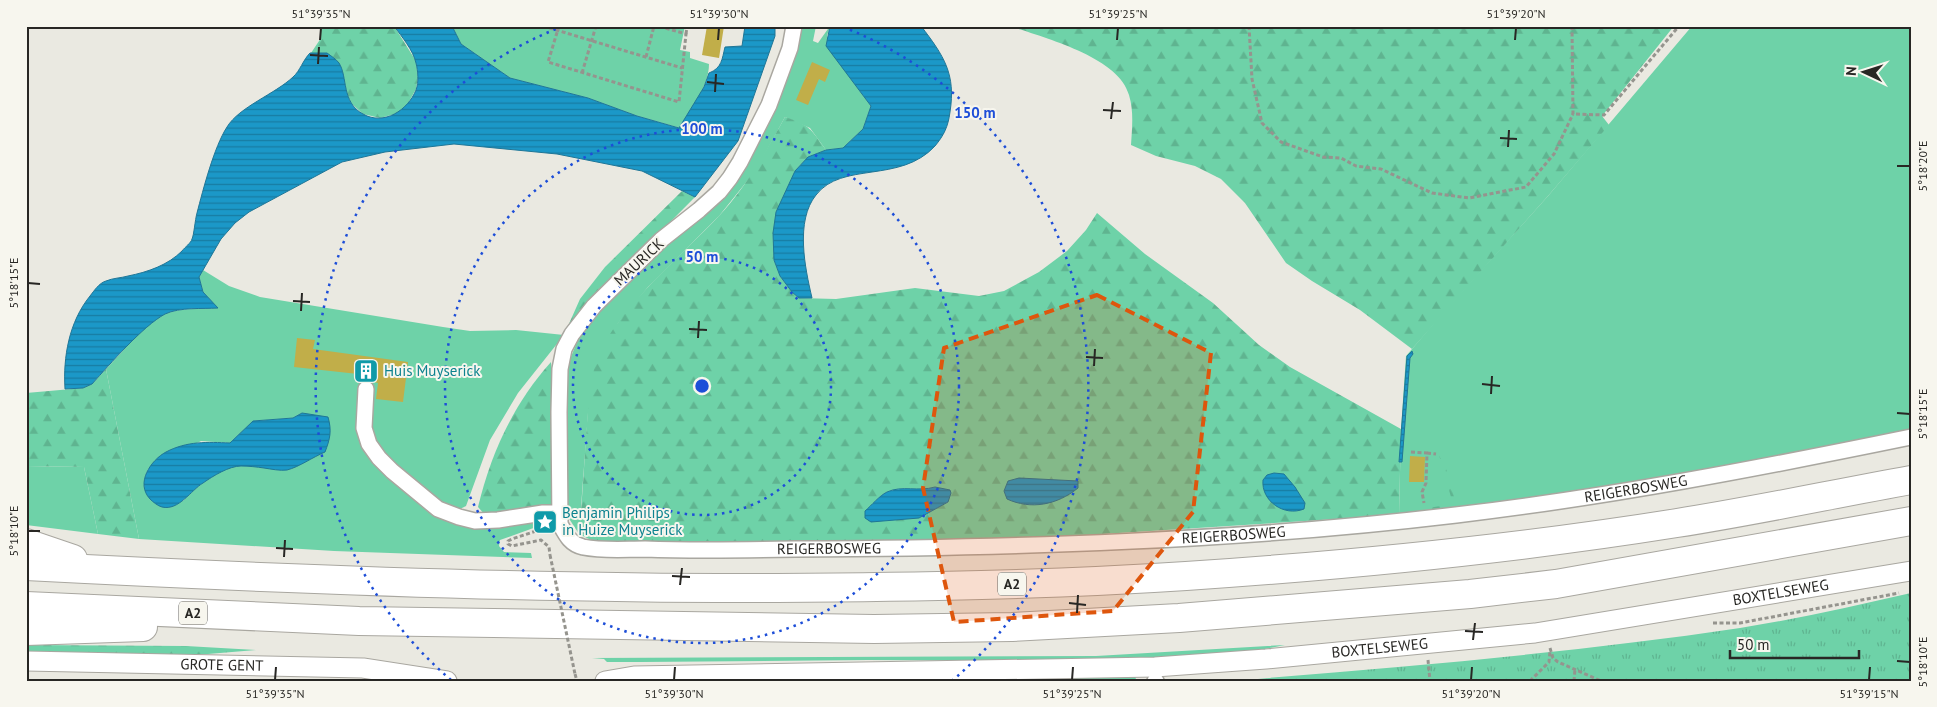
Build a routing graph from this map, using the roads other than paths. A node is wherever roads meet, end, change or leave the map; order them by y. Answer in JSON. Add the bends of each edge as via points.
{"nodes":[{"id":1,"x":794,"y":26,"type":"edge"},
{"id":2,"x":366,"y":389,"type":"dead end"},
{"id":3,"x":1911,"y":437,"type":"edge"},
{"id":4,"x":1911,"y":480,"type":"edge"},
{"id":5,"x":560,"y":518,"type":"junction"},
{"id":6,"x":1911,"y":521,"type":"edge"},
{"id":7,"x":26,"y":543,"type":"edge"},
{"id":8,"x":26,"y":566,"type":"edge"},
{"id":9,"x":107,"y":570,"type":"junction"},
{"id":10,"x":1911,"y":571,"type":"edge"},
{"id":11,"x":26,"y":606,"type":"edge"},
{"id":12,"x":359,"y":621,"type":"junction"},
{"id":13,"x":26,"y":631,"type":"edge"},
{"id":14,"x":26,"y":662,"type":"edge"},
{"id":15,"x":844,"y":676,"type":"edge"},
{"id":16,"x":907,"y":676,"type":"edge"},
{"id":17,"x":1156,"y":677,"type":"edge"},
{"id":18,"x":436,"y":680,"type":"edge"},
{"id":19,"x":606,"y":681,"type":"edge"}],
"edges":[{"from":1,"to":5,"type":"street","name":"MAURICK","via":[[790,48],[769,105],[730,178],[700,210],[650,251],[594,306],[564,349],[559,394]]},
{"from":2,"to":5,"type":"street","via":[[364,428],[369,444],[392,471],[438,508],[475,521],[543,513]]},
{"from":3,"to":5,"type":"street","name":"REIGERBOSWEG","via":[[1776,465],[1605,494],[1426,518],[1243,534],[915,548],[593,548],[579,546],[568,539]]},
{"from":4,"to":9,"type":"highway","number":"A2","via":[[1680,522],[1550,541],[1462,552],[1172,577],[1012,584],[674,588],[426,583]]},
{"from":6,"to":12,"type":"highway","number":"A2","via":[[1556,584],[1179,618],[1012,627],[874,629]]},
{"from":7,"to":9,"type":"highway","number":"A2"},
{"from":8,"to":9,"type":"highway","number":"A2"},
{"from":10,"to":17,"type":"street","name":"BOXTELSEWEG","via":[[1535,633],[1266,659]]},
{"from":11,"to":12,"type":"highway","number":"A2"},
{"from":12,"to":13,"type":"highway","number":"A2"},
{"from":14,"to":18,"type":"street","name":"GROTE GENT","via":[[363,668]]},
{"from":15,"to":16,"type":"street","name":"BOXTELSEWEG"},
{"from":15,"to":19,"type":"street","name":"BOXTELSEWEG","via":[[634,676]]},
{"from":16,"to":17,"type":"street","name":"BOXTELSEWEG","via":[[924,670]]}]}
